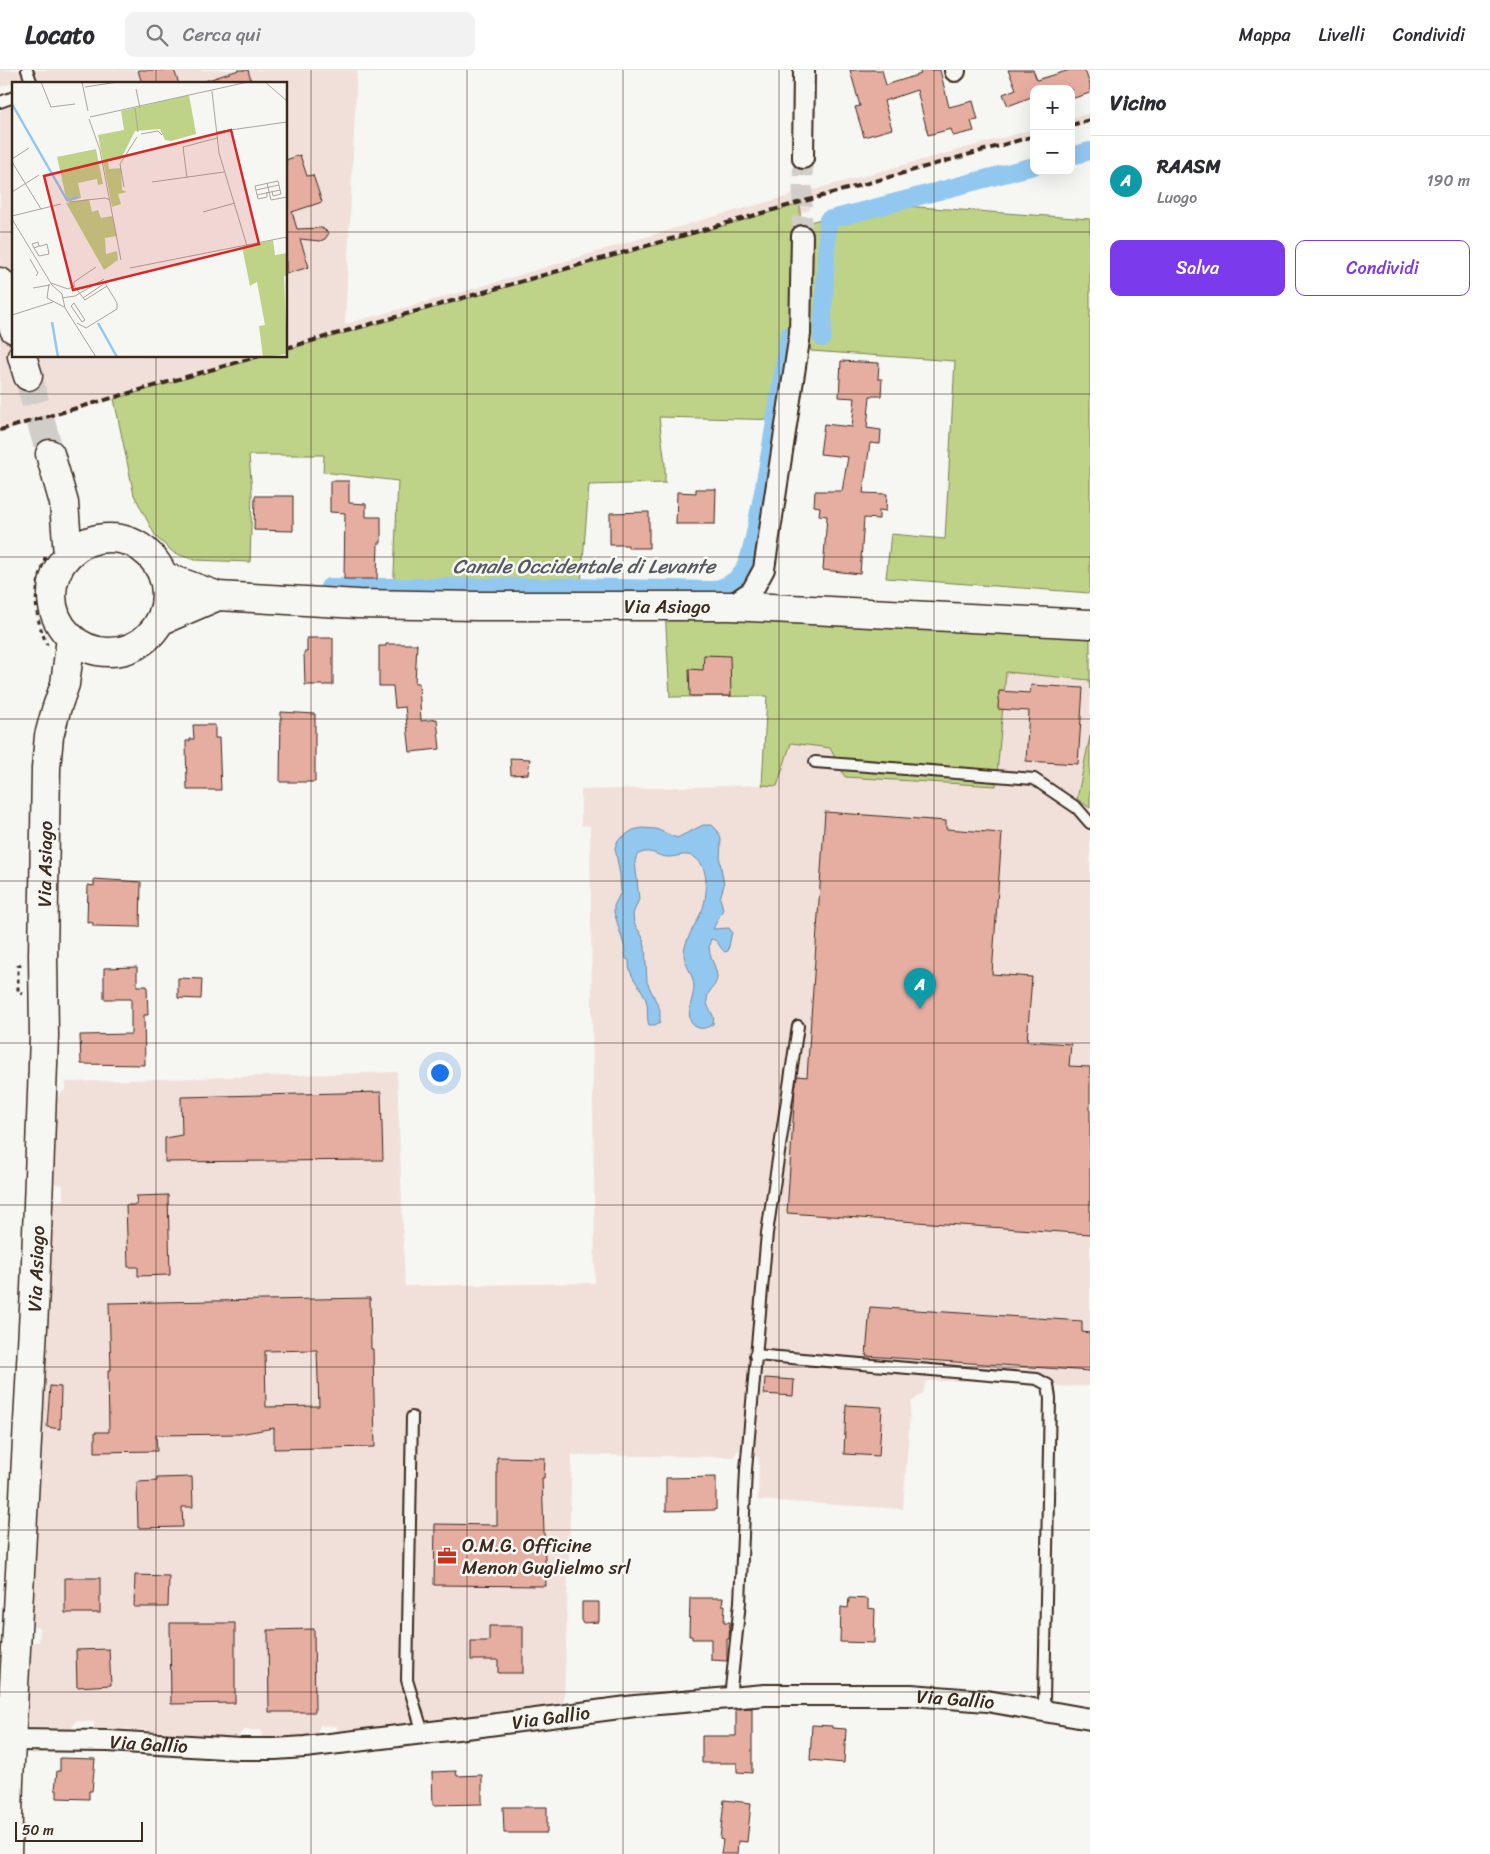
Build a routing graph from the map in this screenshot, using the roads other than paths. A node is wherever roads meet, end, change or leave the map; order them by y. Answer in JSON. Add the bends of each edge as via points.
{"nodes":[{"id":1,"x":27,"y":70,"type":"edge"},
{"id":2,"x":804,"y":70,"type":"edge"},
{"id":3,"x":31,"y":82,"type":"edge"},
{"id":4,"x":12,"y":98,"type":"edge"},
{"id":5,"x":0,"y":102,"type":"edge"},
{"id":6,"x":803,"y":158,"type":"tunnel mouth"},
{"id":7,"x":802,"y":236,"type":"tunnel mouth"},
{"id":8,"x":0,"y":282,"type":"edge"},
{"id":9,"x":12,"y":321,"type":"edge"},
{"id":10,"x":50,"y":454,"type":"tunnel mouth"},
{"id":11,"x":64,"y":503,"type":"junction"},
{"id":12,"x":102,"y":539,"type":"junction"},
{"id":13,"x":57,"y":554,"type":"junction"},
{"id":14,"x":764,"y":569,"type":"junction"},
{"id":15,"x":163,"y":576,"type":"junction"},
{"id":16,"x":218,"y":596,"type":"junction"},
{"id":17,"x":730,"y":606,"type":"junction"},
{"id":18,"x":781,"y":608,"type":"junction"},
{"id":19,"x":160,"y":621,"type":"junction"},
{"id":20,"x":1090,"y":624,"type":"edge"},
{"id":21,"x":60,"y":644,"type":"junction"},
{"id":22,"x":97,"y":651,"type":"junction"},
{"id":23,"x":65,"y":684,"type":"junction"},
{"id":24,"x":815,"y":762,"type":"dead end"},
{"id":25,"x":1090,"y":823,"type":"edge"},
{"id":26,"x":798,"y":1026,"type":"dead end"},
{"id":27,"x":755,"y":1355,"type":"junction"},
{"id":28,"x":412,"y":1417,"type":"dead end"},
{"id":29,"x":730,"y":1698,"type":"junction"},
{"id":30,"x":1052,"y":1712,"type":"junction"},
{"id":31,"x":1090,"y":1718,"type":"edge"},
{"id":32,"x":423,"y":1732,"type":"junction"},
{"id":33,"x":11,"y":1740,"type":"junction"},
{"id":34,"x":7,"y":1854,"type":"edge"}],
"edges":[{"from":1,"to":3,"type":"lane"},
{"from":2,"to":6,"type":"street"},
{"from":4,"to":5,"type":"lane"},
{"from":7,"to":14,"type":"street","name":"Via Asiago","via":[[800,334]]},
{"from":8,"to":9,"type":"main road"},
{"from":10,"to":11,"type":"main road"},
{"from":11,"to":12,"type":"main road"},
{"from":11,"to":13,"type":"main road"},
{"from":12,"to":13,"type":"main road","name":"Via Asiago"},
{"from":12,"to":15,"type":"main road","name":"Via Asiago","via":[[121,539],[139,546],[153,559]]},
{"from":13,"to":21,"type":"main road","name":"Via Asiago","via":[[58,570],[52,588],[52,606],[59,624]]},
{"from":14,"to":17,"type":"street","name":"Via Asiago","via":[[752,591]]},
{"from":14,"to":18,"type":"street","via":[[773,598]]},
{"from":15,"to":16,"type":"main road","name":"Via Asiago"},
{"from":15,"to":19,"type":"main road","name":"Via Asiago","via":[[165,607]]},
{"from":16,"to":17,"type":"main road","name":"Via Asiago","via":[[358,604]]},
{"from":16,"to":19,"type":"main road","name":"Via Asiago"},
{"from":17,"to":18,"type":"main road"},
{"from":18,"to":20,"type":"main road"},
{"from":19,"to":22,"type":"main road","name":"Via Asiago","via":[[149,636],[133,647],[115,652]]},
{"from":21,"to":22,"type":"main road","name":"Via Asiago"},
{"from":21,"to":23,"type":"main road","name":"Via Asiago"},
{"from":22,"to":23,"type":"main road","name":"Via Asiago"},
{"from":23,"to":33,"type":"main road","name":"Via Asiago","via":[[49,736],[46,768],[44,1036],[38,1209]]},
{"from":24,"to":25,"type":"lane","via":[[1034,779],[1077,808]]},
{"from":26,"to":27,"type":"lane","via":[[767,1233]]},
{"from":27,"to":29,"type":"lane","via":[[740,1602]]},
{"from":27,"to":30,"type":"lane","via":[[1037,1379],[1048,1385],[1044,1701]]},
{"from":28,"to":32,"type":"lane","via":[[407,1680]]},
{"from":29,"to":30,"type":"street","name":"Via Gallio","via":[[911,1695],[987,1701]]},
{"from":29,"to":32,"type":"street","name":"Via Gallio","via":[[635,1706]]},
{"from":30,"to":31,"type":"street","name":"Via Gallio"},
{"from":32,"to":33,"type":"street","name":"Via Gallio","via":[[276,1749]]},
{"from":33,"to":34,"type":"main road","name":"Via Asiago"}]}
